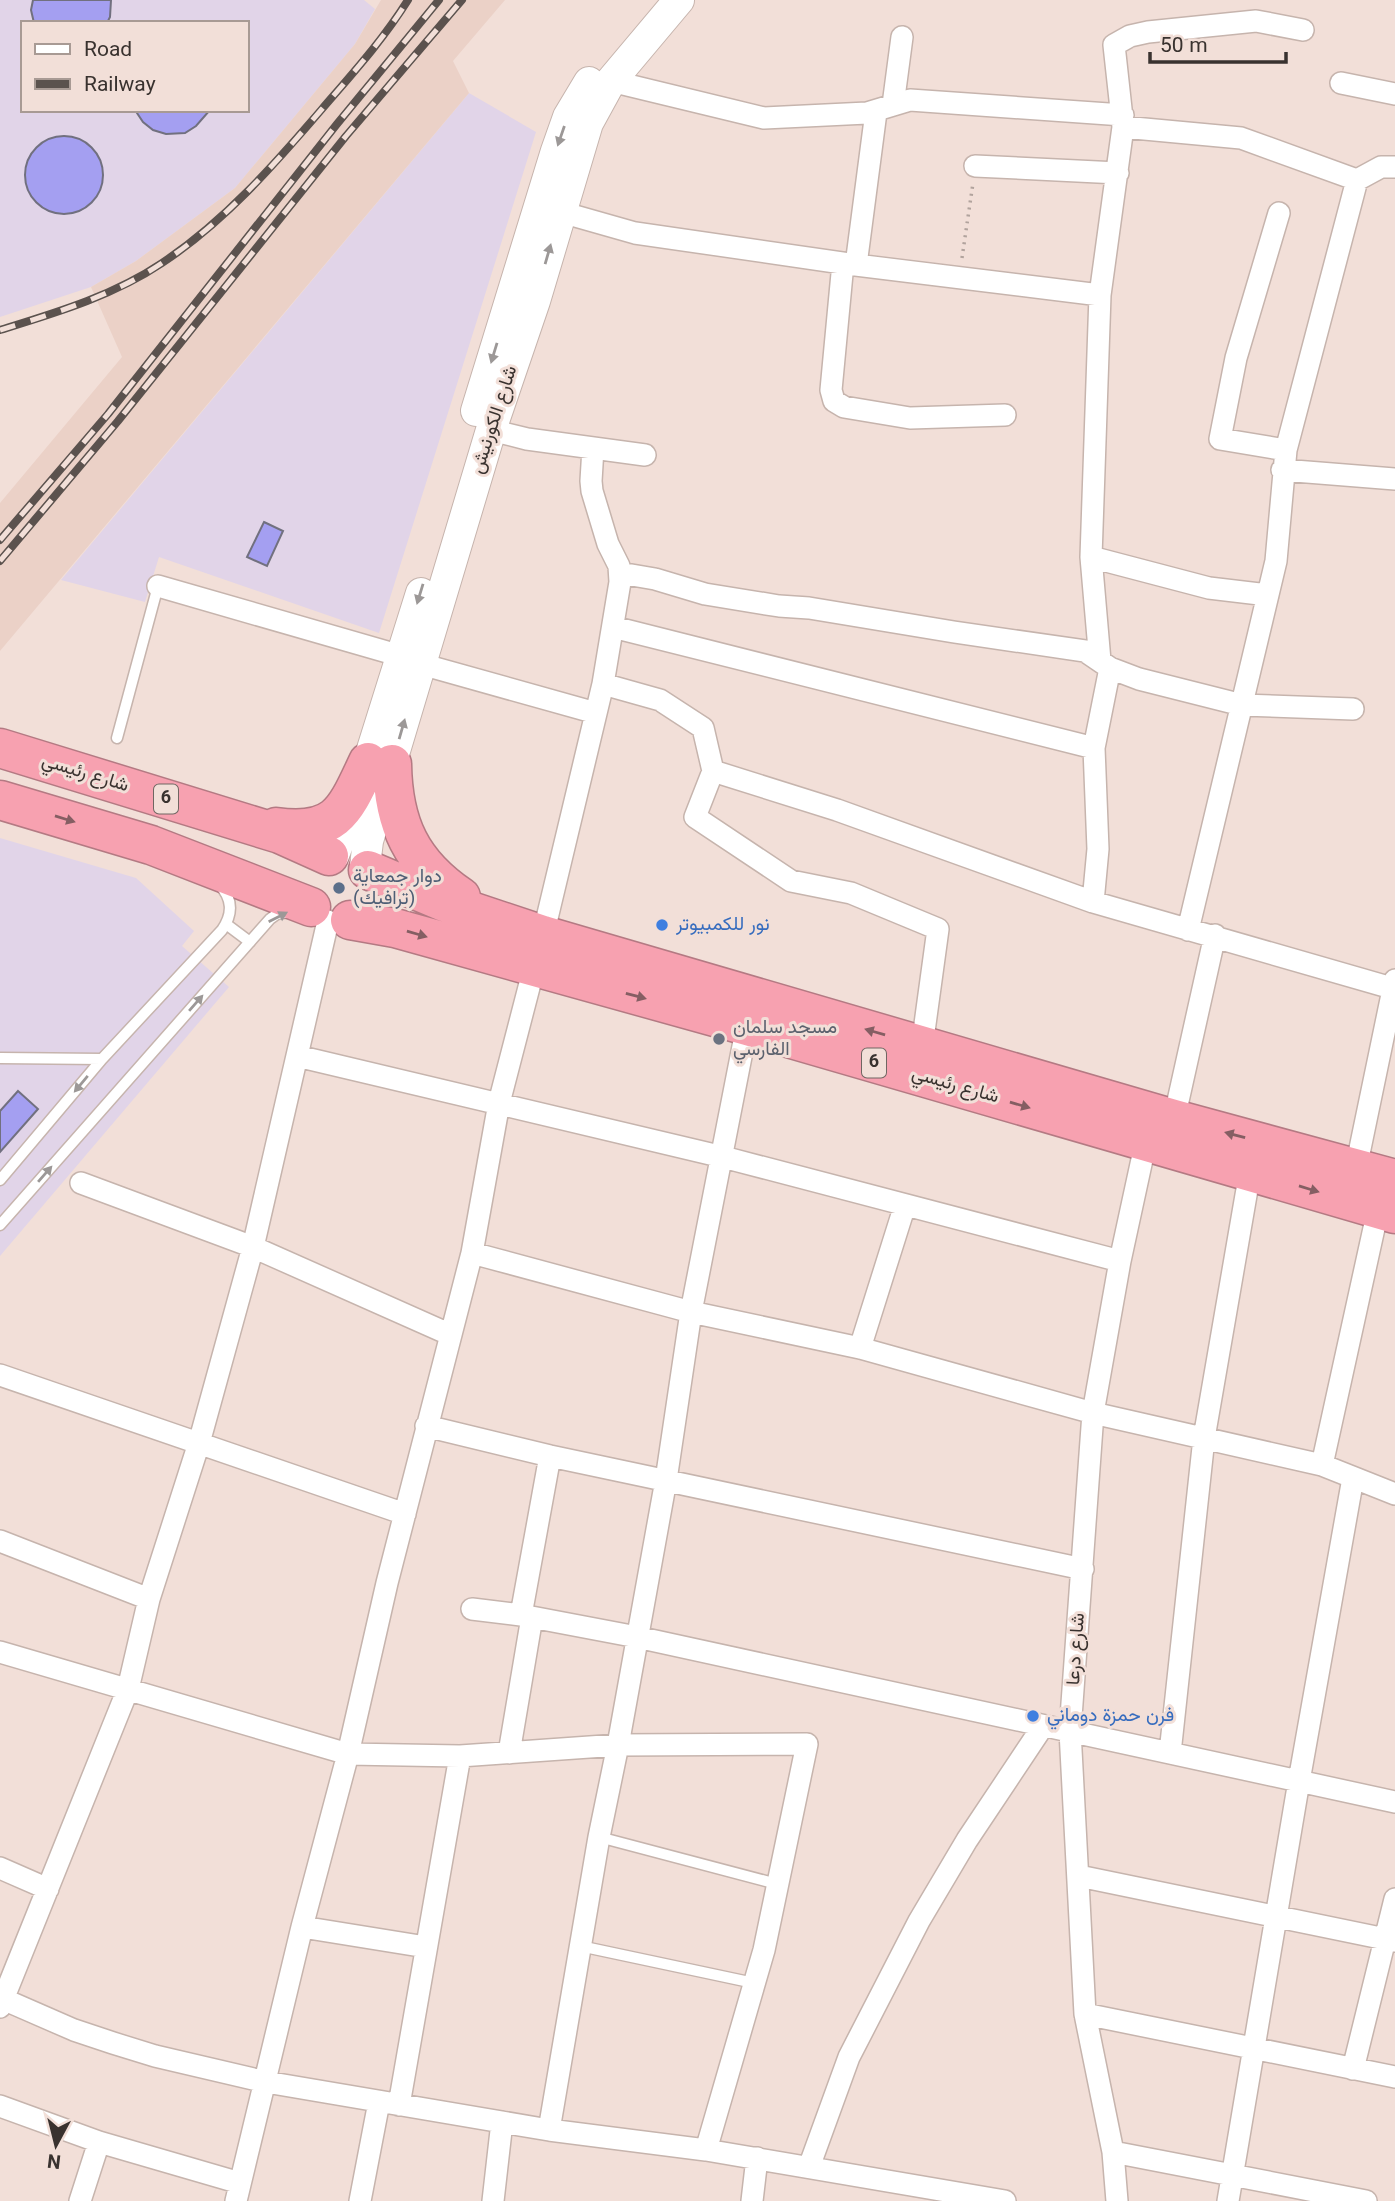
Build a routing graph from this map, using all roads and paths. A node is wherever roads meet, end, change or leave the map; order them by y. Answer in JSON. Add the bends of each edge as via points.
{"nodes":[{"id":1,"x":655,"y":0,"type":"edge"},
{"id":2,"x":679,"y":0,"type":"edge"},
{"id":3,"x":1303,"y":30,"type":"dead end"},
{"id":4,"x":902,"y":37,"type":"dead end"},
{"id":5,"x":611,"y":81,"type":"junction"},
{"id":6,"x":1341,"y":83,"type":"dead end"},
{"id":7,"x":1395,"y":94,"type":"edge"},
{"id":8,"x":885,"y":108,"type":"junction"},
{"id":9,"x":1123,"y":121,"type":"junction"},
{"id":10,"x":975,"y":166,"type":"joint"},
{"id":11,"x":1395,"y":167,"type":"edge"},
{"id":12,"x":1118,"y":173,"type":"junction"},
{"id":13,"x":1357,"y":180,"type":"junction"},
{"id":14,"x":561,"y":212,"type":"junction"},
{"id":15,"x":1279,"y":213,"type":"dead end"},
{"id":16,"x":850,"y":264,"type":"junction"},
{"id":17,"x":961,"y":278,"type":"junction"},
{"id":18,"x":1100,"y":295,"type":"junction"},
{"id":19,"x":523,"y":298,"type":"junction"},
{"id":20,"x":1005,"y":415,"type":"dead end"},
{"id":21,"x":491,"y":430,"type":"junction"},
{"id":22,"x":593,"y":449,"type":"junction"},
{"id":23,"x":645,"y":455,"type":"dead end"},
{"id":24,"x":1284,"y":460,"type":"junction"},
{"id":25,"x":1395,"y":479,"type":"edge"},
{"id":26,"x":1091,"y":558,"type":"junction"},
{"id":27,"x":620,"y":573,"type":"junction"},
{"id":28,"x":158,"y":586,"type":"joint"},
{"id":29,"x":1268,"y":595,"type":"junction"},
{"id":30,"x":613,"y":627,"type":"junction"},
{"id":31,"x":411,"y":660,"type":"junction"},
{"id":32,"x":1105,"y":664,"type":"junction"},
{"id":33,"x":603,"y":684,"type":"junction"},
{"id":34,"x":1242,"y":705,"type":"junction"},
{"id":35,"x":1353,"y":709,"type":"dead end"},
{"id":36,"x":596,"y":713,"type":"junction"},
{"id":37,"x":117,"y":738,"type":"dead end"},
{"id":38,"x":0,"y":748,"type":"edge"},
{"id":39,"x":1094,"y":748,"type":"junction"},
{"id":40,"x":380,"y":763,"type":"junction"},
{"id":41,"x":713,"y":771,"type":"junction"},
{"id":42,"x":0,"y":800,"type":"edge"},
{"id":43,"x":226,"y":817,"type":"junction"},
{"id":44,"x":185,"y":858,"type":"junction"},
{"id":45,"x":349,"y":862,"type":"junction"},
{"id":46,"x":1093,"y":902,"type":"junction"},
{"id":47,"x":326,"y":915,"type":"junction"},
{"id":48,"x":505,"y":923,"type":"junction"},
{"id":49,"x":226,"y":924,"type":"junction"},
{"id":50,"x":1188,"y":930,"type":"junction"},
{"id":51,"x":1215,"y":935,"type":"junction"},
{"id":52,"x":250,"y":943,"type":"junction"},
{"id":53,"x":539,"y":951,"type":"junction"},
{"id":54,"x":1394,"y":986,"type":"edge"},
{"id":55,"x":747,"y":1026,"type":"junction"},
{"id":56,"x":922,"y":1046,"type":"junction"},
{"id":57,"x":297,"y":1056,"type":"junction"},
{"id":58,"x":0,"y":1058,"type":"edge"},
{"id":59,"x":102,"y":1059,"type":"junction"},
{"id":60,"x":499,"y":1103,"type":"junction"},
{"id":61,"x":1160,"y":1130,"type":"junction"},
{"id":62,"x":723,"y":1157,"type":"junction"},
{"id":63,"x":1250,"y":1172,"type":"junction"},
{"id":64,"x":0,"y":1180,"type":"edge"},
{"id":65,"x":81,"y":1183,"type":"dead end"},
{"id":66,"x":1373,"y":1191,"type":"edge"},
{"id":67,"x":905,"y":1205,"type":"junction"},
{"id":68,"x":0,"y":1225,"type":"edge"},
{"id":69,"x":253,"y":1247,"type":"junction"},
{"id":70,"x":472,"y":1253,"type":"junction"},
{"id":71,"x":1120,"y":1261,"type":"junction"},
{"id":72,"x":691,"y":1312,"type":"junction"},
{"id":73,"x":451,"y":1335,"type":"junction"},
{"id":74,"x":860,"y":1348,"type":"junction"},
{"id":75,"x":0,"y":1375,"type":"edge"},
{"id":76,"x":1093,"y":1413,"type":"junction"},
{"id":77,"x":426,"y":1426,"type":"junction"},
{"id":78,"x":1205,"y":1438,"type":"junction"},
{"id":79,"x":199,"y":1443,"type":"junction"},
{"id":80,"x":550,"y":1456,"type":"junction"},
{"id":81,"x":1322,"y":1465,"type":"junction"},
{"id":82,"x":1353,"y":1478,"type":"junction"},
{"id":83,"x":666,"y":1480,"type":"junction"},
{"id":84,"x":1395,"y":1494,"type":"edge"},
{"id":85,"x":405,"y":1514,"type":"junction"},
{"id":86,"x":0,"y":1541,"type":"edge"},
{"id":87,"x":1083,"y":1569,"type":"junction"},
{"id":88,"x":149,"y":1599,"type":"junction"},
{"id":89,"x":472,"y":1609,"type":"dead end"},
{"id":90,"x":526,"y":1616,"type":"junction"},
{"id":91,"x":637,"y":1637,"type":"junction"},
{"id":92,"x":0,"y":1652,"type":"edge"},
{"id":93,"x":128,"y":1689,"type":"junction"},
{"id":94,"x":1043,"y":1726,"type":"junction"},
{"id":95,"x":1070,"y":1731,"type":"junction"},
{"id":96,"x":618,"y":1745,"type":"junction"},
{"id":97,"x":509,"y":1752,"type":"junction"},
{"id":98,"x":1170,"y":1753,"type":"junction"},
{"id":99,"x":348,"y":1754,"type":"junction"},
{"id":100,"x":460,"y":1756,"type":"junction"},
{"id":101,"x":1299,"y":1781,"type":"junction"},
{"id":102,"x":1395,"y":1802,"type":"edge"},
{"id":103,"x":599,"y":1837,"type":"junction"},
{"id":104,"x":0,"y":1868,"type":"edge"},
{"id":105,"x":1079,"y":1875,"type":"junction"},
{"id":106,"x":777,"y":1884,"type":"junction"},
{"id":107,"x":48,"y":1889,"type":"junction"},
{"id":108,"x":1395,"y":1899,"type":"edge"},
{"id":109,"x":1276,"y":1916,"type":"junction"},
{"id":110,"x":302,"y":1927,"type":"junction"},
{"id":111,"x":1390,"y":1940,"type":"edge"},
{"id":112,"x":580,"y":1946,"type":"junction"},
{"id":113,"x":426,"y":1947,"type":"junction"},
{"id":114,"x":754,"y":1983,"type":"junction"},
{"id":115,"x":2,"y":2003,"type":"edge"},
{"id":116,"x":1085,"y":2014,"type":"junction"},
{"id":117,"x":1254,"y":2049,"type":"junction"},
{"id":118,"x":1353,"y":2069,"type":"junction"},
{"id":119,"x":1395,"y":2077,"type":"edge"},
{"id":120,"x":265,"y":2082,"type":"junction"},
{"id":121,"x":389,"y":2103,"type":"junction"},
{"id":122,"x":0,"y":2106,"type":"edge"},
{"id":123,"x":502,"y":2122,"type":"junction"},
{"id":124,"x":549,"y":2130,"type":"junction"},
{"id":125,"x":99,"y":2142,"type":"junction"},
{"id":126,"x":706,"y":2150,"type":"junction"},
{"id":127,"x":1113,"y":2152,"type":"junction"},
{"id":128,"x":757,"y":2158,"type":"junction"},
{"id":129,"x":809,"y":2167,"type":"junction"},
{"id":130,"x":1232,"y":2175,"type":"junction"},
{"id":131,"x":238,"y":2192,"type":"edge"},
{"id":132,"x":80,"y":2201,"type":"edge"},
{"id":133,"x":360,"y":2201,"type":"edge"},
{"id":134,"x":493,"y":2201,"type":"edge"},
{"id":135,"x":752,"y":2201,"type":"edge"},
{"id":136,"x":1005,"y":2201,"type":"edge"},
{"id":137,"x":1116,"y":2201,"type":"edge"},
{"id":138,"x":1228,"y":2201,"type":"edge"},
{"id":139,"x":1366,"y":2201,"type":"edge"}],
"edges":[{"from":1,"to":19,"type":"street","name":"شارع الكورنيش","one_way":true,"via":[[599,66],[568,117],[539,204]]},
{"from":2,"to":5,"type":"street","name":"شارع الكورنيش"},
{"from":3,"to":9,"type":"street","via":[[1256,21],[1130,36],[1114,46]]},
{"from":4,"to":8,"type":"street"},
{"from":5,"to":8,"type":"street","via":[[764,118]]},
{"from":5,"to":14,"type":"street","name":"شارع الكورنيش","via":[[588,123]]},
{"from":6,"to":7,"type":"street"},
{"from":8,"to":9,"type":"street","via":[[910,100]]},
{"from":8,"to":16,"type":"street"},
{"from":9,"to":12,"type":"street"},
{"from":9,"to":13,"type":"street","via":[[1241,138]]},
{"from":10,"to":12,"type":"street"},
{"from":10,"to":17,"type":"path"},
{"from":11,"to":13,"type":"street","via":[[1381,167]]},
{"from":12,"to":18,"type":"street"},
{"from":13,"to":24,"type":"street"},
{"from":14,"to":16,"type":"street","via":[[635,233]]},
{"from":19,"to":14,"type":"street","name":"شارع الكورنيش","one_way":true},
{"from":15,"to":24,"type":"street","via":[[1236,358],[1220,439]]},
{"from":16,"to":17,"type":"street"},
{"from":16,"to":20,"type":"street","via":[[831,390],[834,401],[844,407],[911,418]]},
{"from":17,"to":18,"type":"street"},
{"from":18,"to":26,"type":"street"},
{"from":19,"to":21,"type":"street","name":"شارع الكورنيش"},
{"from":19,"to":31,"type":"street","name":"شارع الكورنيش","one_way":true},
{"from":21,"to":22,"type":"street"},
{"from":21,"to":31,"type":"street","name":"شارع الكورنيش"},
{"from":22,"to":23,"type":"street"},
{"from":22,"to":27,"type":"street","via":[[593,491]]},
{"from":24,"to":25,"type":"street"},
{"from":24,"to":29,"type":"street","via":[[1276,561]]},
{"from":26,"to":29,"type":"street","via":[[1209,588]]},
{"from":26,"to":32,"type":"street"},
{"from":27,"to":30,"type":"street"},
{"from":27,"to":32,"type":"street","via":[[705,594],[1085,651]]},
{"from":28,"to":31,"type":"street"},
{"from":28,"to":37,"type":"lane"},
{"from":29,"to":34,"type":"street"},
{"from":30,"to":33,"type":"street"},
{"from":30,"to":39,"type":"street"},
{"from":31,"to":36,"type":"street"},
{"from":31,"to":40,"type":"street","name":"شارع الكورنيش"},
{"from":32,"to":34,"type":"street","via":[[1139,679]]},
{"from":32,"to":39,"type":"street"},
{"from":33,"to":36,"type":"street"},
{"from":33,"to":41,"type":"street","via":[[660,700],[703,728]]},
{"from":34,"to":35,"type":"street"},
{"from":34,"to":50,"type":"street"},
{"from":36,"to":53,"type":"street"},
{"from":38,"to":43,"type":"highway","name":"شارع رئيسي","number":"6"},
{"from":39,"to":46,"type":"street","via":[[1098,849]]},
{"from":40,"to":43,"type":"highway","via":[[343,810],[317,827],[287,828]]},
{"from":40,"to":45,"type":"street","name":"شارع الكورنيش"},
{"from":40,"to":48,"type":"highway","via":[[415,855],[444,886]]},
{"from":41,"to":46,"type":"street","via":[[837,810]]},
{"from":41,"to":56,"type":"street","via":[[695,817],[791,881],[851,893],[938,929]]},
{"from":42,"to":44,"type":"highway","name":"شارع رئيسي","number":"6","one_way":true},
{"from":43,"to":45,"type":"highway","name":"شارع رئيسي","number":"6"},
{"from":44,"to":47,"type":"highway","name":"شارع رئيسي","number":"6"},
{"from":44,"to":49,"type":"lane","via":[[214,879],[229,897]]},
{"from":45,"to":47,"type":"highway","via":[[314,865],[306,880],[305,891]]},
{"from":45,"to":47,"type":"highway","via":[[373,886],[370,902],[364,912]]},
{"from":45,"to":48,"type":"highway","name":"شارع رئيسي","number":"6"},
{"from":46,"to":50,"type":"street"},
{"from":52,"to":47,"type":"lane","one_way":true,"via":[[277,914]]},
{"from":47,"to":53,"type":"highway","name":"شارع رئيسي","number":"6","one_way":true},
{"from":47,"to":57,"type":"street"},
{"from":48,"to":53,"type":"highway","name":"شارع رئيسي","number":"6"},
{"from":49,"to":52,"type":"lane"},
{"from":49,"to":59,"type":"lane"},
{"from":50,"to":51,"type":"street"},
{"from":51,"to":54,"type":"street"},
{"from":51,"to":61,"type":"street","name":"شارع درعا"},
{"from":68,"to":52,"type":"lane","one_way":true},
{"from":53,"to":55,"type":"highway","name":"شارع رئيسي","number":"6","one_way":true},
{"from":56,"to":53,"type":"highway","name":"شارع رئيسي","number":"6","one_way":true},
{"from":53,"to":60,"type":"street"},
{"from":54,"to":66,"type":"street"},
{"from":55,"to":61,"type":"highway","name":"شارع رئيسي","number":"6","one_way":true},
{"from":55,"to":62,"type":"street"},
{"from":56,"to":61,"type":"highway","name":"شارع رئيسي","number":"6"},
{"from":57,"to":60,"type":"street"},
{"from":57,"to":69,"type":"street"},
{"from":58,"to":59,"type":"lane"},
{"from":59,"to":64,"type":"lane","one_way":true},
{"from":60,"to":62,"type":"street"},
{"from":60,"to":70,"type":"street"},
{"from":61,"to":63,"type":"highway","name":"شارع رئيسي","number":"6"},
{"from":66,"to":61,"type":"highway","name":"شارع رئيسي","number":"6","one_way":true},
{"from":61,"to":71,"type":"street","name":"شارع درعا"},
{"from":62,"to":67,"type":"street"},
{"from":62,"to":72,"type":"street"},
{"from":63,"to":66,"type":"highway","name":"شارع رئيسي","number":"6","one_way":true},
{"from":63,"to":78,"type":"street"},
{"from":65,"to":69,"type":"street"},
{"from":66,"to":81,"type":"street"},
{"from":67,"to":71,"type":"street"},
{"from":67,"to":74,"type":"street"},
{"from":69,"to":73,"type":"street"},
{"from":69,"to":79,"type":"street"},
{"from":70,"to":72,"type":"street"},
{"from":70,"to":73,"type":"street"},
{"from":71,"to":76,"type":"street","name":"شارع درعا"},
{"from":72,"to":74,"type":"street"},
{"from":72,"to":83,"type":"street"},
{"from":73,"to":77,"type":"street"},
{"from":74,"to":76,"type":"street"},
{"from":75,"to":79,"type":"street"},
{"from":76,"to":78,"type":"street"},
{"from":76,"to":87,"type":"street","name":"شارع درعا"},
{"from":77,"to":80,"type":"street"},
{"from":77,"to":85,"type":"street"},
{"from":78,"to":81,"type":"street"},
{"from":78,"to":98,"type":"street"},
{"from":79,"to":85,"type":"street"},
{"from":79,"to":88,"type":"street"},
{"from":80,"to":83,"type":"street"},
{"from":80,"to":90,"type":"street"},
{"from":81,"to":82,"type":"street"},
{"from":82,"to":84,"type":"street"},
{"from":82,"to":101,"type":"street"},
{"from":83,"to":87,"type":"street"},
{"from":83,"to":91,"type":"street"},
{"from":85,"to":99,"type":"street"},
{"from":86,"to":88,"type":"street"},
{"from":87,"to":95,"type":"street","name":"شارع درعا"},
{"from":88,"to":93,"type":"street"},
{"from":89,"to":90,"type":"street"},
{"from":90,"to":91,"type":"street"},
{"from":90,"to":97,"type":"street"},
{"from":91,"to":94,"type":"street"},
{"from":91,"to":96,"type":"street"},
{"from":92,"to":93,"type":"street"},
{"from":93,"to":99,"type":"street"},
{"from":93,"to":107,"type":"street"},
{"from":94,"to":95,"type":"street"},
{"from":94,"to":129,"type":"street","via":[[919,1921],[849,2057]]},
{"from":95,"to":98,"type":"street"},
{"from":95,"to":105,"type":"street","name":"شارع درعا"},
{"from":96,"to":97,"type":"street"},
{"from":96,"to":103,"type":"street"},
{"from":96,"to":106,"type":"street","via":[[807,1744]]},
{"from":97,"to":100,"type":"street"},
{"from":98,"to":101,"type":"street"},
{"from":99,"to":100,"type":"street"},
{"from":99,"to":110,"type":"street"},
{"from":100,"to":113,"type":"street"},
{"from":101,"to":102,"type":"street"},
{"from":101,"to":109,"type":"street"},
{"from":103,"to":106,"type":"lane"},
{"from":103,"to":112,"type":"street"},
{"from":104,"to":107,"type":"street"},
{"from":105,"to":109,"type":"street"},
{"from":105,"to":116,"type":"street","name":"شارع درعا"},
{"from":106,"to":114,"type":"street"},
{"from":107,"to":115,"type":"street"},
{"from":108,"to":111,"type":"street"},
{"from":109,"to":111,"type":"street"},
{"from":109,"to":117,"type":"street"},
{"from":110,"to":113,"type":"street"},
{"from":110,"to":120,"type":"street"},
{"from":111,"to":118,"type":"street"},
{"from":112,"to":114,"type":"lane"},
{"from":112,"to":124,"type":"street"},
{"from":113,"to":121,"type":"street"},
{"from":114,"to":126,"type":"street"},
{"from":115,"to":120,"type":"street","via":[[155,2056]]},
{"from":116,"to":117,"type":"street"},
{"from":116,"to":127,"type":"street","name":"شارع درعا"},
{"from":117,"to":118,"type":"street"},
{"from":117,"to":130,"type":"street"},
{"from":118,"to":119,"type":"street"},
{"from":120,"to":121,"type":"street"},
{"from":120,"to":131,"type":"street"},
{"from":121,"to":123,"type":"street"},
{"from":121,"to":133,"type":"street"},
{"from":122,"to":125,"type":"street"},
{"from":123,"to":124,"type":"street"},
{"from":123,"to":134,"type":"street"},
{"from":124,"to":126,"type":"street"},
{"from":125,"to":131,"type":"street"},
{"from":125,"to":132,"type":"street"},
{"from":126,"to":128,"type":"street"},
{"from":127,"to":130,"type":"street"},
{"from":127,"to":137,"type":"street","name":"شارع درعا"},
{"from":128,"to":129,"type":"street"},
{"from":128,"to":135,"type":"street"},
{"from":129,"to":136,"type":"street"},
{"from":130,"to":138,"type":"street"},
{"from":130,"to":139,"type":"street"}]}
